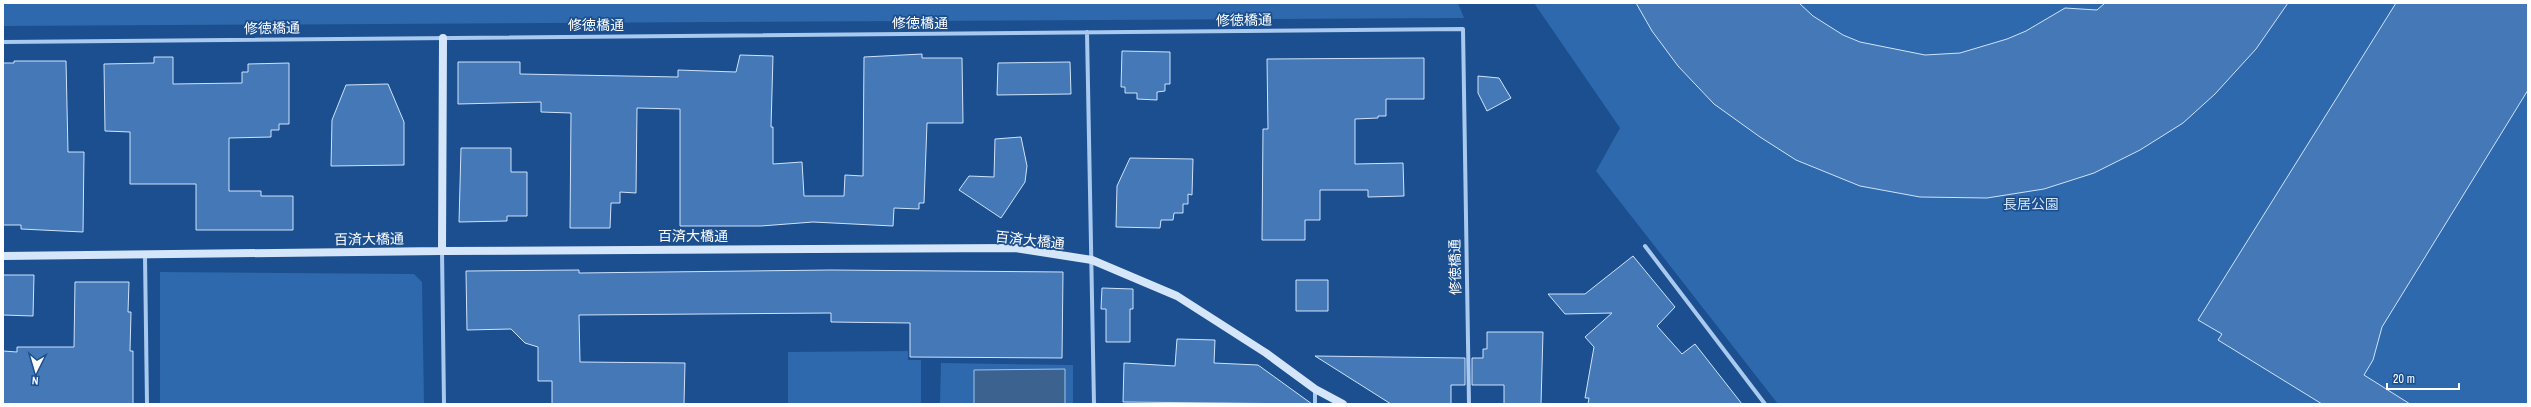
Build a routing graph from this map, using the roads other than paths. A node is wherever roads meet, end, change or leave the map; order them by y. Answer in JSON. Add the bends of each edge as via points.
{"nodes":[{"id":1,"x":1087,"y":32,"type":"junction"},
{"id":2,"x":443,"y":38,"type":"junction"},
{"id":3,"x":3,"y":42,"type":"edge"},
{"id":4,"x":1645,"y":246,"type":"dead end"},
{"id":5,"x":442,"y":251,"type":"junction"},
{"id":6,"x":3,"y":256,"type":"edge"},
{"id":7,"x":145,"y":256,"type":"junction"},
{"id":8,"x":1092,"y":260,"type":"junction"},
{"id":9,"x":1315,"y":388,"type":"junction"},
{"id":10,"x":147,"y":404,"type":"edge"},
{"id":11,"x":444,"y":404,"type":"edge"},
{"id":12,"x":1094,"y":404,"type":"edge"},
{"id":13,"x":1315,"y":404,"type":"edge"},
{"id":14,"x":1343,"y":404,"type":"edge"},
{"id":15,"x":1469,"y":404,"type":"edge"},
{"id":16,"x":1765,"y":404,"type":"edge"}],
"edges":[{"from":1,"to":2,"type":"street","name":"修徳橋通"},
{"from":1,"to":8,"type":"street"},
{"from":1,"to":15,"type":"street","name":"修徳橋通","via":[[1463,29]]},
{"from":2,"to":3,"type":"street","name":"修徳橋通"},
{"from":2,"to":5,"type":"street"},
{"from":4,"to":16,"type":"street"},
{"from":5,"to":7,"type":"street","name":"百済大橋通"},
{"from":5,"to":8,"type":"street","name":"百済大橋通","via":[[1015,248]]},
{"from":5,"to":11,"type":"street"},
{"from":6,"to":7,"type":"street","name":"百済大橋通"},
{"from":7,"to":10,"type":"street"},
{"from":8,"to":9,"type":"street","name":"百済大橋通","via":[[1177,296]]},
{"from":8,"to":12,"type":"street"},
{"from":9,"to":13,"type":"street"},
{"from":9,"to":14,"type":"street","name":"百済大橋通"}]}
